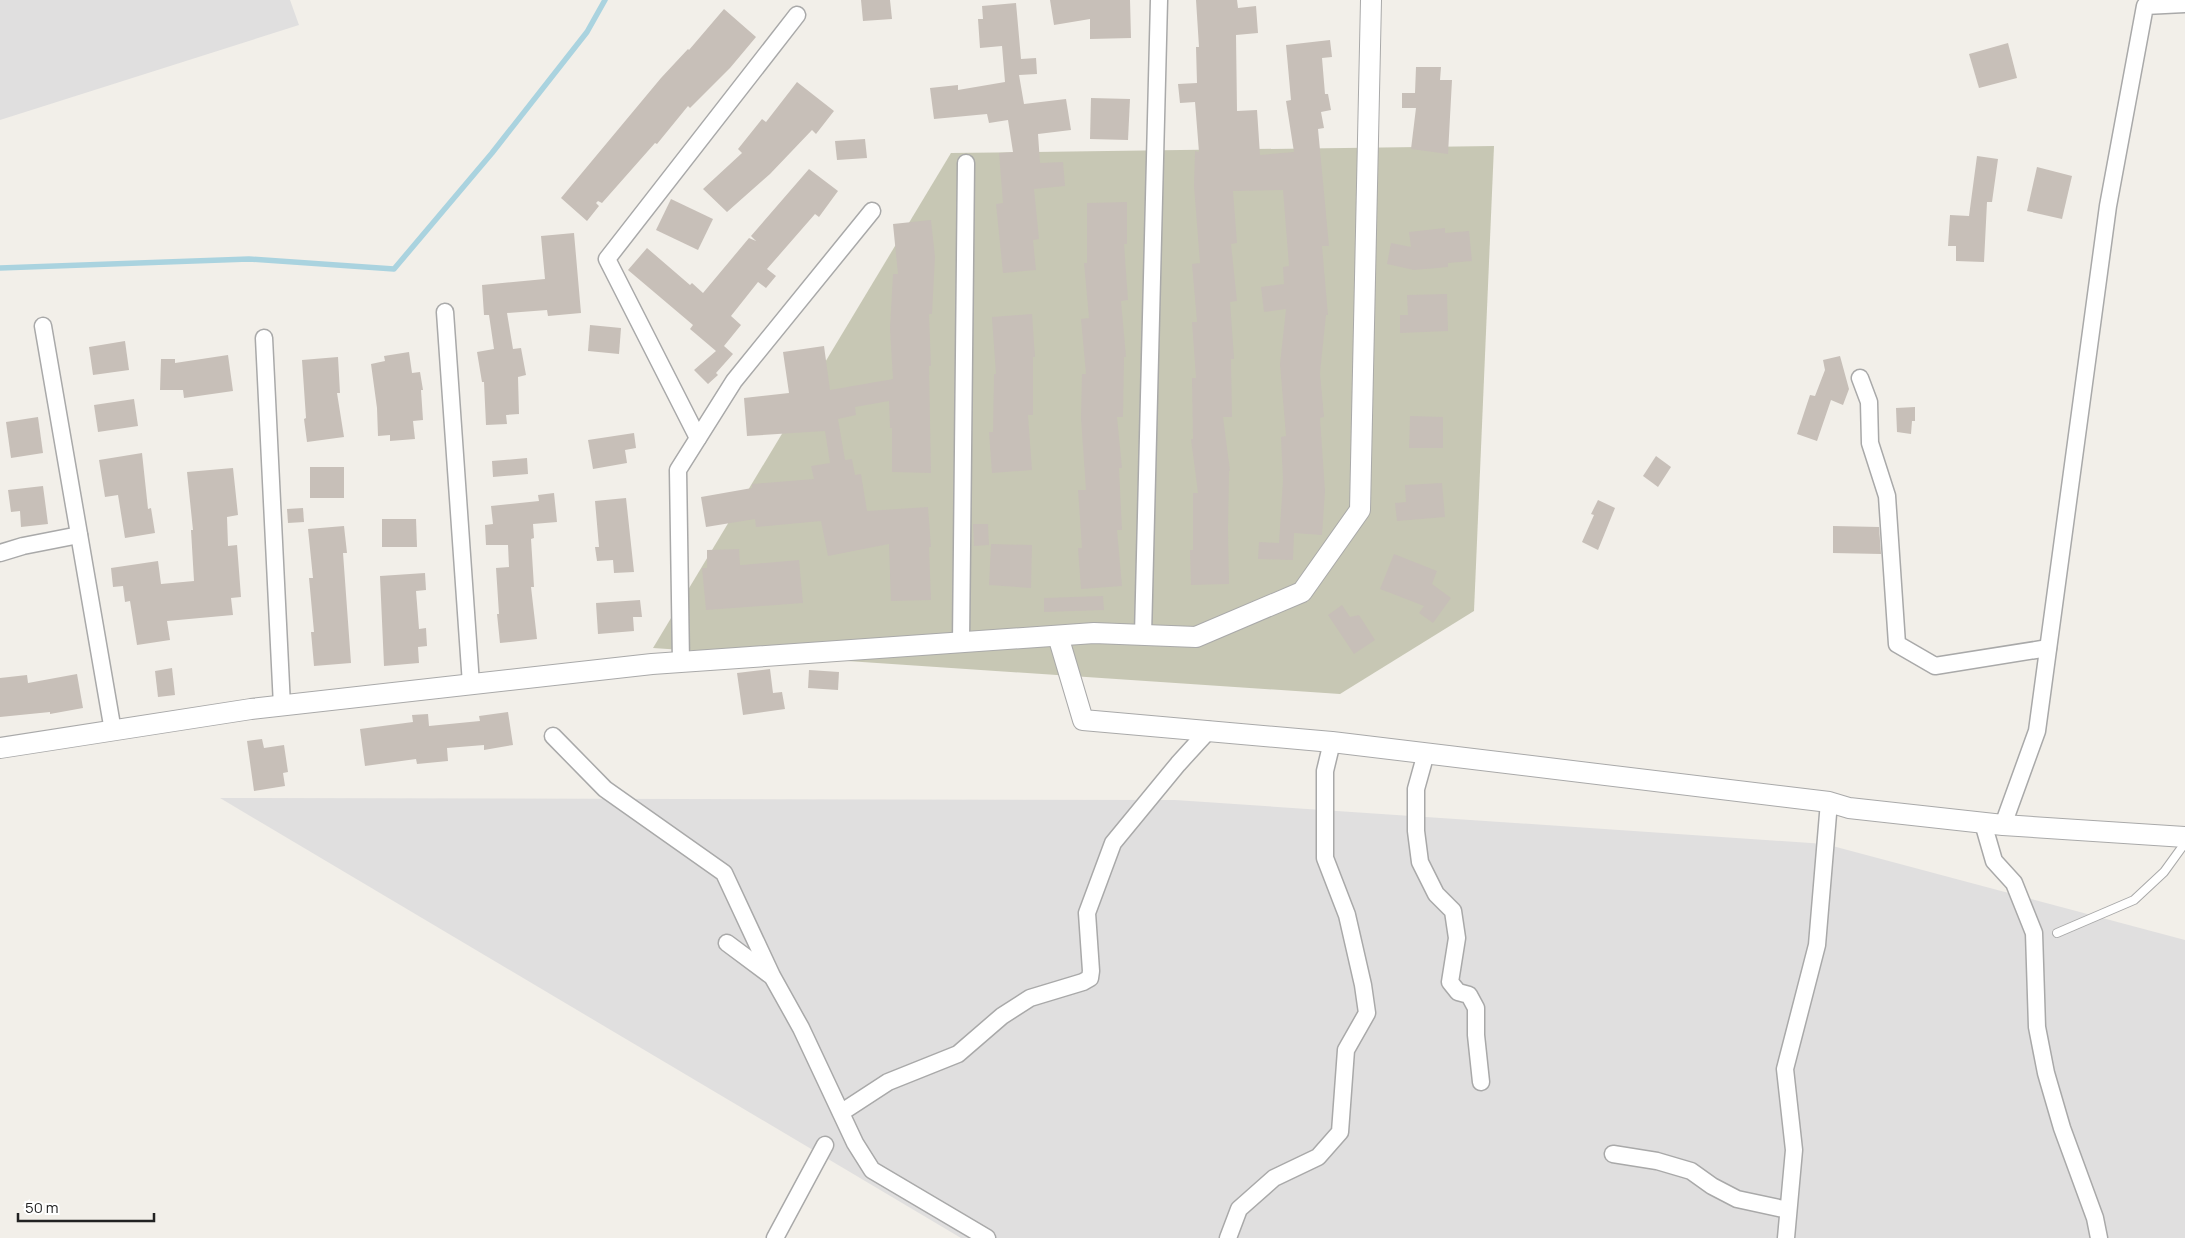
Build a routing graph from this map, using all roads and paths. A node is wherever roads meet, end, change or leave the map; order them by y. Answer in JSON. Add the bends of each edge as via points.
{"nodes":[{"id":1,"x":1159,"y":0,"type":"edge"},
{"id":2,"x":1371,"y":0,"type":"edge"},
{"id":3,"x":2185,"y":4,"type":"edge"},
{"id":4,"x":797,"y":15,"type":"dead end"},
{"id":5,"x":966,"y":163,"type":"dead end"},
{"id":6,"x":872,"y":211,"type":"dead end"},
{"id":7,"x":445,"y":312,"type":"dead end"},
{"id":8,"x":43,"y":326,"type":"dead end"},
{"id":9,"x":264,"y":338,"type":"dead end"},
{"id":10,"x":1860,"y":378,"type":"dead end"},
{"id":11,"x":698,"y":438,"type":"junction"},
{"id":12,"x":79,"y":535,"type":"junction"},
{"id":13,"x":0,"y":553,"type":"edge"},
{"id":14,"x":1143,"y":635,"type":"junction"},
{"id":15,"x":1058,"y":636,"type":"junction"},
{"id":16,"x":961,"y":643,"type":"junction"},
{"id":17,"x":2048,"y":648,"type":"junction"},
{"id":18,"x":682,"y":662,"type":"junction"},
{"id":19,"x":471,"y":684,"type":"junction"},
{"id":20,"x":282,"y":706,"type":"junction"},
{"id":21,"x":1209,"y":730,"type":"junction"},
{"id":22,"x":113,"y":731,"type":"junction"},
{"id":23,"x":553,"y":736,"type":"dead end"},
{"id":24,"x":1332,"y":742,"type":"junction"},
{"id":25,"x":0,"y":748,"type":"edge"},
{"id":26,"x":1426,"y":753,"type":"junction"},
{"id":27,"x":1829,"y":802,"type":"junction"},
{"id":28,"x":1983,"y":823,"type":"junction"},
{"id":29,"x":2003,"y":825,"type":"junction"},
{"id":30,"x":2185,"y":836,"type":"edge"},
{"id":31,"x":2185,"y":843,"type":"edge"},
{"id":32,"x":2057,"y":933,"type":"dead end"},
{"id":33,"x":727,"y":943,"type":"dead end"},
{"id":34,"x":772,"y":976,"type":"junction"},
{"id":35,"x":1481,"y":1082,"type":"dead end"},
{"id":36,"x":842,"y":1112,"type":"junction"},
{"id":37,"x":825,"y":1146,"type":"dead end"},
{"id":38,"x":1613,"y":1154,"type":"dead end"},
{"id":39,"x":1788,"y":1210,"type":"junction"},
{"id":40,"x":775,"y":1238,"type":"edge"},
{"id":41,"x":987,"y":1238,"type":"edge"},
{"id":42,"x":1228,"y":1238,"type":"edge"},
{"id":43,"x":1786,"y":1238,"type":"edge"},
{"id":44,"x":2099,"y":1238,"type":"edge"}],
"edges":[{"from":1,"to":14,"type":"street"},
{"from":2,"to":14,"type":"street","via":[[1360,510],[1302,592],[1196,636]]},
{"from":3,"to":17,"type":"street","via":[[2145,6],[2108,206]]},
{"from":4,"to":11,"type":"street","via":[[607,259]]},
{"from":5,"to":16,"type":"street"},
{"from":6,"to":11,"type":"street","via":[[734,381]]},
{"from":7,"to":19,"type":"street"},
{"from":8,"to":12,"type":"street"},
{"from":9,"to":20,"type":"street"},
{"from":10,"to":17,"type":"street","via":[[1869,402],[1870,443],[1887,496],[1896,644],[1936,666]]},
{"from":11,"to":18,"type":"street","via":[[678,470]]},
{"from":12,"to":13,"type":"street"},
{"from":12,"to":22,"type":"street"},
{"from":14,"to":15,"type":"street","via":[[1094,633]]},
{"from":15,"to":16,"type":"street"},
{"from":15,"to":21,"type":"street","via":[[1083,720]]},
{"from":16,"to":18,"type":"street"},
{"from":17,"to":29,"type":"street","via":[[2036,731]]},
{"from":18,"to":19,"type":"street"},
{"from":19,"to":20,"type":"street"},
{"from":20,"to":22,"type":"street"},
{"from":21,"to":24,"type":"street"},
{"from":21,"to":36,"type":"street","via":[[1113,843],[1087,913],[1090,978],[1030,998],[1002,1016],[958,1054],[888,1082]]},
{"from":22,"to":25,"type":"street"},
{"from":23,"to":34,"type":"street","via":[[605,789],[724,873]]},
{"from":24,"to":26,"type":"street"},
{"from":24,"to":42,"type":"street","via":[[1325,771],[1325,858],[1347,916],[1367,1013],[1346,1050],[1340,1132],[1318,1157],[1274,1178],[1239,1209]]},
{"from":26,"to":27,"type":"street"},
{"from":26,"to":35,"type":"street","via":[[1416,789],[1420,862],[1436,894],[1453,911],[1458,938],[1450,982],[1458,992],[1469,995],[1476,1008]]},
{"from":27,"to":28,"type":"street","via":[[1849,808]]},
{"from":27,"to":39,"type":"street","via":[[1817,945],[1786,1069],[1794,1150]]},
{"from":28,"to":29,"type":"street"},
{"from":28,"to":44,"type":"street","via":[[1994,861],[2014,883],[2034,933],[2037,1027],[2046,1073]]},
{"from":29,"to":30,"type":"street"},
{"from":31,"to":32,"type":"lane","via":[[2164,872],[2134,900]]},
{"from":33,"to":34,"type":"street"},
{"from":34,"to":36,"type":"street"},
{"from":36,"to":41,"type":"street","via":[[855,1143],[872,1170]]},
{"from":37,"to":40,"type":"street"},
{"from":38,"to":39,"type":"street","via":[[1657,1161],[1691,1171],[1737,1199]]},
{"from":39,"to":43,"type":"street"}]}
